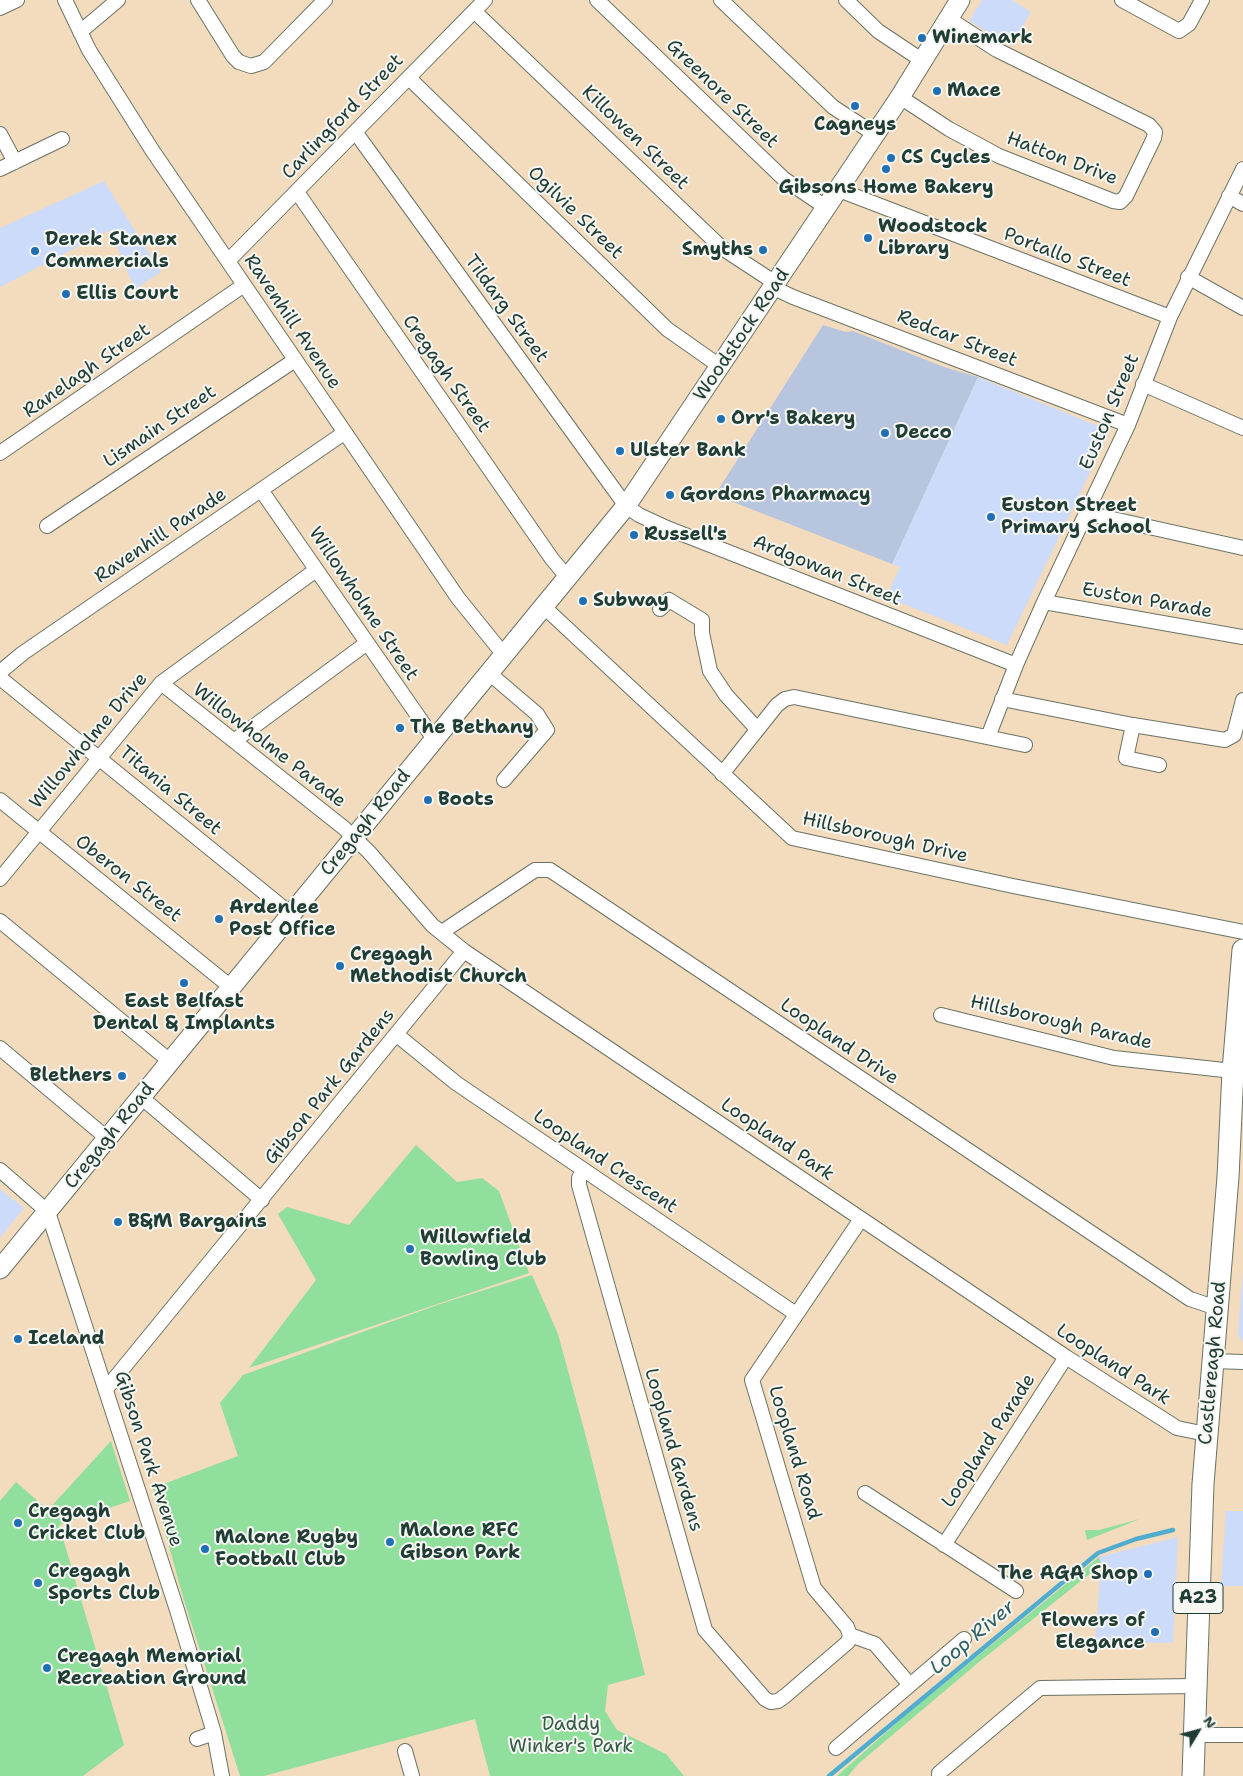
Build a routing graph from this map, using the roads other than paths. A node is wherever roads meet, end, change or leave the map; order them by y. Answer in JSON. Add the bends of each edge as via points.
{"nodes":[{"id":1,"x":17,"y":0,"type":"edge"},
{"id":2,"x":65,"y":0,"type":"edge"},
{"id":3,"x":118,"y":0,"type":"edge"},
{"id":4,"x":198,"y":0,"type":"edge"},
{"id":5,"x":325,"y":0,"type":"edge"},
{"id":6,"x":485,"y":0,"type":"edge"},
{"id":7,"x":597,"y":0,"type":"edge"},
{"id":8,"x":721,"y":0,"type":"edge"},
{"id":9,"x":846,"y":0,"type":"edge"},
{"id":10,"x":960,"y":0,"type":"edge"},
{"id":11,"x":1122,"y":0,"type":"edge"},
{"id":12,"x":1202,"y":0,"type":"edge"},
{"id":13,"x":0,"y":8,"type":"edge"},
{"id":14,"x":474,"y":11,"type":"junction"},
{"id":15,"x":949,"y":19,"type":"junction"},
{"id":16,"x":80,"y":32,"type":"junction"},
{"id":17,"x":923,"y":62,"type":"junction"},
{"id":18,"x":409,"y":78,"type":"junction"},
{"id":19,"x":900,"y":97,"type":"junction"},
{"id":20,"x":356,"y":133,"type":"junction"},
{"id":21,"x":0,"y":134,"type":"edge"},
{"id":22,"x":876,"y":135,"type":"junction"},
{"id":23,"x":62,"y":139,"type":"dead end"},
{"id":24,"x":15,"y":162,"type":"junction"},
{"id":25,"x":0,"y":169,"type":"edge"},
{"id":26,"x":1243,"y":169,"type":"edge"},
{"id":27,"x":839,"y":190,"type":"junction"},
{"id":28,"x":297,"y":192,"type":"junction"},
{"id":29,"x":1229,"y":196,"type":"junction"},
{"id":30,"x":1243,"y":204,"type":"edge"},
{"id":31,"x":827,"y":208,"type":"junction"},
{"id":32,"x":228,"y":261,"type":"junction"},
{"id":33,"x":1188,"y":277,"type":"junction"},
{"id":34,"x":244,"y":285,"type":"junction"},
{"id":35,"x":773,"y":289,"type":"junction"},
{"id":36,"x":1243,"y":308,"type":"edge"},
{"id":37,"x":1170,"y":317,"type":"junction"},
{"id":38,"x":295,"y":360,"type":"junction"},
{"id":39,"x":722,"y":367,"type":"junction"},
{"id":40,"x":1144,"y":384,"type":"junction"},
{"id":41,"x":1128,"y":425,"type":"junction"},
{"id":42,"x":1243,"y":428,"type":"edge"},
{"id":43,"x":344,"y":433,"type":"junction"},
{"id":44,"x":0,"y":453,"type":"edge"},
{"id":45,"x":262,"y":490,"type":"junction"},
{"id":46,"x":626,"y":506,"type":"junction"},
{"id":47,"x":1086,"y":513,"type":"junction"},
{"id":48,"x":47,"y":526,"type":"dead end"},
{"id":49,"x":1243,"y":548,"type":"edge"},
{"id":50,"x":316,"y":570,"type":"junction"},
{"id":51,"x":567,"y":577,"type":"junction"},
{"id":52,"x":1044,"y":602,"type":"junction"},
{"id":53,"x":543,"y":606,"type":"junction"},
{"id":54,"x":660,"y":609,"type":"dead end"},
{"id":55,"x":1243,"y":637,"type":"edge"},
{"id":56,"x":367,"y":643,"type":"junction"},
{"id":57,"x":504,"y":655,"type":"junction"},
{"id":58,"x":1016,"y":665,"type":"junction"},
{"id":59,"x":0,"y":672,"type":"edge"},
{"id":60,"x":489,"y":673,"type":"junction"},
{"id":61,"x":0,"y":678,"type":"edge"},
{"id":62,"x":161,"y":683,"type":"junction"},
{"id":63,"x":1002,"y":699,"type":"junction"},
{"id":64,"x":1243,"y":700,"type":"edge"},
{"id":65,"x":1133,"y":725,"type":"junction"},
{"id":66,"x":757,"y":729,"type":"junction"},
{"id":67,"x":434,"y":738,"type":"junction"},
{"id":68,"x":988,"y":738,"type":"junction"},
{"id":69,"x":234,"y":741,"type":"junction"},
{"id":70,"x":1025,"y":745,"type":"dead end"},
{"id":71,"x":100,"y":758,"type":"junction"},
{"id":72,"x":1159,"y":765,"type":"dead end"},
{"id":73,"x":722,"y":774,"type":"junction"},
{"id":74,"x":504,"y":780,"type":"dead end"},
{"id":75,"x":0,"y":800,"type":"edge"},
{"id":76,"x":39,"y":831,"type":"junction"},
{"id":77,"x":356,"y":836,"type":"junction"},
{"id":78,"x":0,"y":878,"type":"edge"},
{"id":79,"x":292,"y":915,"type":"junction"},
{"id":80,"x":0,"y":921,"type":"edge"},
{"id":81,"x":442,"y":932,"type":"junction"},
{"id":82,"x":1243,"y":932,"type":"edge"},
{"id":83,"x":1243,"y":950,"type":"edge"},
{"id":84,"x":464,"y":951,"type":"junction"},
{"id":85,"x":232,"y":988,"type":"junction"},
{"id":86,"x":941,"y":1015,"type":"dead end"},
{"id":87,"x":397,"y":1035,"type":"junction"},
{"id":88,"x":0,"y":1048,"type":"edge"},
{"id":89,"x":171,"y":1062,"type":"junction"},
{"id":90,"x":1233,"y":1071,"type":"junction"},
{"id":91,"x":142,"y":1098,"type":"junction"},
{"id":92,"x":108,"y":1139,"type":"junction"},
{"id":93,"x":0,"y":1170,"type":"edge"},
{"id":94,"x":582,"y":1170,"type":"junction"},
{"id":95,"x":262,"y":1200,"type":"junction"},
{"id":96,"x":48,"y":1212,"type":"junction"},
{"id":97,"x":860,"y":1219,"type":"junction"},
{"id":98,"x":0,"y":1269,"type":"edge"},
{"id":99,"x":1217,"y":1308,"type":"junction"},
{"id":100,"x":796,"y":1314,"type":"junction"},
{"id":101,"x":1066,"y":1357,"type":"junction"},
{"id":102,"x":1213,"y":1361,"type":"junction"},
{"id":103,"x":1243,"y":1362,"type":"edge"},
{"id":104,"x":106,"y":1390,"type":"junction"},
{"id":105,"x":1206,"y":1434,"type":"junction"},
{"id":106,"x":865,"y":1493,"type":"dead end"},
{"id":107,"x":944,"y":1545,"type":"junction"},
{"id":108,"x":1016,"y":1591,"type":"dead end"},
{"id":109,"x":849,"y":1631,"type":"junction"},
{"id":110,"x":964,"y":1639,"type":"dead end"},
{"id":111,"x":910,"y":1685,"type":"junction"},
{"id":112,"x":1195,"y":1686,"type":"junction"},
{"id":113,"x":214,"y":1733,"type":"junction"},
{"id":114,"x":1193,"y":1734,"type":"junction"},
{"id":115,"x":1243,"y":1735,"type":"edge"},
{"id":116,"x":197,"y":1739,"type":"dead end"},
{"id":117,"x":836,"y":1748,"type":"dead end"},
{"id":118,"x":405,"y":1751,"type":"dead end"},
{"id":119,"x":222,"y":1776,"type":"edge"},
{"id":120,"x":412,"y":1776,"type":"edge"},
{"id":121,"x":939,"y":1776,"type":"edge"},
{"id":122,"x":1192,"y":1776,"type":"edge"}],
"edges":[{"from":1,"to":13,"type":"street"},
{"from":2,"to":16,"type":"street","name":"Ravenhill Avenue"},
{"from":3,"to":16,"type":"street"},
{"from":4,"to":5,"type":"street","via":[[233,56],[251,66],[264,62]]},
{"from":6,"to":14,"type":"street","name":"Carlingford Street"},
{"from":7,"to":31,"type":"street","name":"Greenore Street","via":[[784,179]]},
{"from":8,"to":22,"type":"street","via":[[833,107]]},
{"from":9,"to":17,"type":"street","via":[[878,31]]},
{"from":10,"to":15,"type":"street","name":"Woodstock Road"},
{"from":11,"to":12,"type":"street","via":[[1179,31],[1189,24]]},
{"from":14,"to":18,"type":"street","name":"Carlingford Street"},
{"from":14,"to":35,"type":"street","name":"Killowen Street","via":[[722,248]]},
{"from":15,"to":17,"type":"street","name":"Woodstock Road"},
{"from":15,"to":19,"type":"street","name":"Hatton Drive","via":[[997,50],[1149,125],[1155,132],[1154,138],[1126,196],[1120,202],[1113,201],[999,156]]},
{"from":16,"to":32,"type":"street","name":"Ravenhill Avenue","via":[[121,102]]},
{"from":17,"to":19,"type":"street","name":"Woodstock Road"},
{"from":18,"to":20,"type":"street","name":"Carlingford Street"},
{"from":18,"to":39,"type":"street","name":"Ogilvie Street","via":[[667,330]]},
{"from":19,"to":22,"type":"street","name":"Woodstock Road"},
{"from":20,"to":28,"type":"street","name":"Carlingford Street"},
{"from":20,"to":46,"type":"street","name":"Tildarg Street"},
{"from":21,"to":24,"type":"street"},
{"from":22,"to":27,"type":"street","name":"Woodstock Road"},
{"from":23,"to":24,"type":"street"},
{"from":24,"to":25,"type":"street"},
{"from":26,"to":29,"type":"street","name":"Euston Street"},
{"from":27,"to":31,"type":"street","name":"Woodstock Road"},
{"from":27,"to":37,"type":"street","name":"Portallo Street"},
{"from":28,"to":32,"type":"street","name":"Carlingford Street"},
{"from":28,"to":51,"type":"street","name":"Cregagh Street"},
{"from":29,"to":30,"type":"street"},
{"from":29,"to":33,"type":"street","name":"Euston Street"},
{"from":31,"to":35,"type":"street","name":"Woodstock Road"},
{"from":32,"to":34,"type":"street","name":"Ravenhill Avenue"},
{"from":33,"to":36,"type":"street"},
{"from":33,"to":37,"type":"street","name":"Euston Street"},
{"from":34,"to":38,"type":"street","name":"Ravenhill Avenue"},
{"from":34,"to":44,"type":"street","name":"Ranelagh Street"},
{"from":35,"to":39,"type":"street","name":"Woodstock Road"},
{"from":35,"to":41,"type":"street","name":"Redcar Street"},
{"from":37,"to":40,"type":"street","name":"Euston Street"},
{"from":38,"to":43,"type":"street","name":"Ravenhill Avenue"},
{"from":38,"to":48,"type":"street","name":"Lismain Street"},
{"from":39,"to":46,"type":"street","name":"Woodstock Road"},
{"from":40,"to":41,"type":"street","name":"Euston Street"},
{"from":40,"to":42,"type":"street"},
{"from":41,"to":47,"type":"street","name":"Euston Street"},
{"from":43,"to":45,"type":"street","name":"Ravenhill Parade"},
{"from":43,"to":57,"type":"street","name":"Ravenhill Avenue","via":[[458,598]]},
{"from":45,"to":50,"type":"street","name":"Willowholme Street"},
{"from":45,"to":59,"type":"street","name":"Ravenhill Parade"},
{"from":46,"to":51,"type":"street","name":"Woodstock Road"},
{"from":46,"to":58,"type":"street","name":"Ardgowan Street","via":[[667,528]]},
{"from":47,"to":49,"type":"street"},
{"from":47,"to":52,"type":"street","name":"Euston Street"},
{"from":50,"to":56,"type":"street","name":"Willowholme Street"},
{"from":50,"to":62,"type":"street","name":"Willowholme Drive"},
{"from":51,"to":53,"type":"street","name":"Woodstock Road"},
{"from":52,"to":55,"type":"street","name":"Euston Parade"},
{"from":52,"to":58,"type":"street","name":"Euston Street"},
{"from":53,"to":57,"type":"street","name":"Woodstock Road"},
{"from":53,"to":73,"type":"street","name":"Hillsborough Drive"},
{"from":54,"to":66,"type":"street","via":[[669,600],[702,620],[710,671],[726,695]]},
{"from":56,"to":67,"type":"street","name":"Willowholme Street"},
{"from":56,"to":69,"type":"street"},
{"from":57,"to":60,"type":"street","name":"Cregagh Road"},
{"from":58,"to":63,"type":"street","name":"Euston Street"},
{"from":60,"to":67,"type":"street","name":"Cregagh Road"},
{"from":60,"to":74,"type":"street","via":[[537,714],[547,730]]},
{"from":61,"to":71,"type":"street","name":"Titania Street"},
{"from":62,"to":69,"type":"street","name":"Willowholme Parade"},
{"from":62,"to":71,"type":"street","name":"Willowholme Drive"},
{"from":63,"to":65,"type":"street"},
{"from":63,"to":68,"type":"street","name":"Euston Street"},
{"from":64,"to":65,"type":"street","via":[[1234,735],[1226,740]]},
{"from":65,"to":72,"type":"street","via":[[1126,758]]},
{"from":66,"to":68,"type":"street","via":[[777,705],[794,697]]},
{"from":66,"to":73,"type":"street"},
{"from":67,"to":77,"type":"street","name":"Cregagh Road"},
{"from":68,"to":70,"type":"street"},
{"from":69,"to":77,"type":"street","name":"Willowholme Parade"},
{"from":71,"to":76,"type":"street","name":"Willowholme Drive"},
{"from":71,"to":79,"type":"street","name":"Titania Street"},
{"from":73,"to":82,"type":"street","name":"Hillsborough Drive","via":[[792,838]]},
{"from":75,"to":76,"type":"street","name":"Oberon Street"},
{"from":76,"to":78,"type":"street","name":"Willowholme Drive"},
{"from":76,"to":85,"type":"street","name":"Oberon Street"},
{"from":77,"to":79,"type":"street","name":"Cregagh Road"},
{"from":77,"to":81,"type":"street","name":"Loopland Park","via":[[432,925]]},
{"from":79,"to":85,"type":"street","name":"Cregagh Road"},
{"from":80,"to":89,"type":"street"},
{"from":81,"to":84,"type":"street","name":"Loopland Park"},
{"from":81,"to":99,"type":"street","name":"Loopland Drive","via":[[535,870],[550,870],[1190,1299]]},
{"from":83,"to":90,"type":"main road","name":"Castlereagh Road","number":"A23"},
{"from":84,"to":87,"type":"street","name":"Gibson Park Gardens"},
{"from":84,"to":97,"type":"street","name":"Loopland Park"},
{"from":85,"to":89,"type":"street","name":"Cregagh Road"},
{"from":86,"to":90,"type":"street","name":"Hillsborough Parade","via":[[1114,1058]]},
{"from":87,"to":94,"type":"street","name":"Loopland Crescent","via":[[456,1083]]},
{"from":87,"to":95,"type":"street","name":"Gibson Park Gardens"},
{"from":88,"to":92,"type":"street"},
{"from":89,"to":91,"type":"street","name":"Cregagh Road"},
{"from":90,"to":99,"type":"main road","name":"Castlereagh Road","number":"A23"},
{"from":91,"to":92,"type":"street","name":"Cregagh Road"},
{"from":91,"to":95,"type":"street"},
{"from":92,"to":96,"type":"street","name":"Cregagh Road"},
{"from":93,"to":96,"type":"street"},
{"from":94,"to":100,"type":"street","name":"Loopland Crescent"},
{"from":94,"to":109,"type":"street","name":"Loopland Gardens","via":[[579,1185],[705,1630],[771,1702],[785,1696],[848,1642]]},
{"from":95,"to":104,"type":"street","name":"Gibson Park Gardens"},
{"from":96,"to":98,"type":"street","name":"Cregagh Road"},
{"from":96,"to":104,"type":"street","name":"Gibson Park Avenue"},
{"from":97,"to":100,"type":"street","name":"Loopland Road"},
{"from":97,"to":101,"type":"street","name":"Loopland Park"},
{"from":99,"to":102,"type":"main road","name":"Castlereagh Road","number":"A23"},
{"from":100,"to":109,"type":"street","name":"Loopland Road","via":[[752,1380],[814,1588]]},
{"from":101,"to":105,"type":"street","name":"Loopland Park","via":[[1177,1428]]},
{"from":101,"to":107,"type":"street","name":"Loopland Parade"},
{"from":102,"to":103,"type":"street"},
{"from":102,"to":105,"type":"main road","name":"Castlereagh Road","number":"A23"},
{"from":104,"to":113,"type":"street","name":"Gibson Park Avenue"},
{"from":105,"to":112,"type":"main road","name":"Castlereagh Road","number":"A23"},
{"from":106,"to":107,"type":"street"},
{"from":107,"to":108,"type":"street"},
{"from":109,"to":111,"type":"street","via":[[875,1644]]},
{"from":110,"to":111,"type":"street"},
{"from":111,"to":117,"type":"street"},
{"from":112,"to":114,"type":"main road","name":"Castlereagh Road","number":"A23"},
{"from":112,"to":121,"type":"street","via":[[1040,1688]]},
{"from":113,"to":116,"type":"street"},
{"from":113,"to":119,"type":"street","name":"Gibson Park Avenue"},
{"from":114,"to":115,"type":"street"},
{"from":114,"to":122,"type":"main road","name":"Castlereagh Road","number":"A23"},
{"from":118,"to":120,"type":"street"}]}
